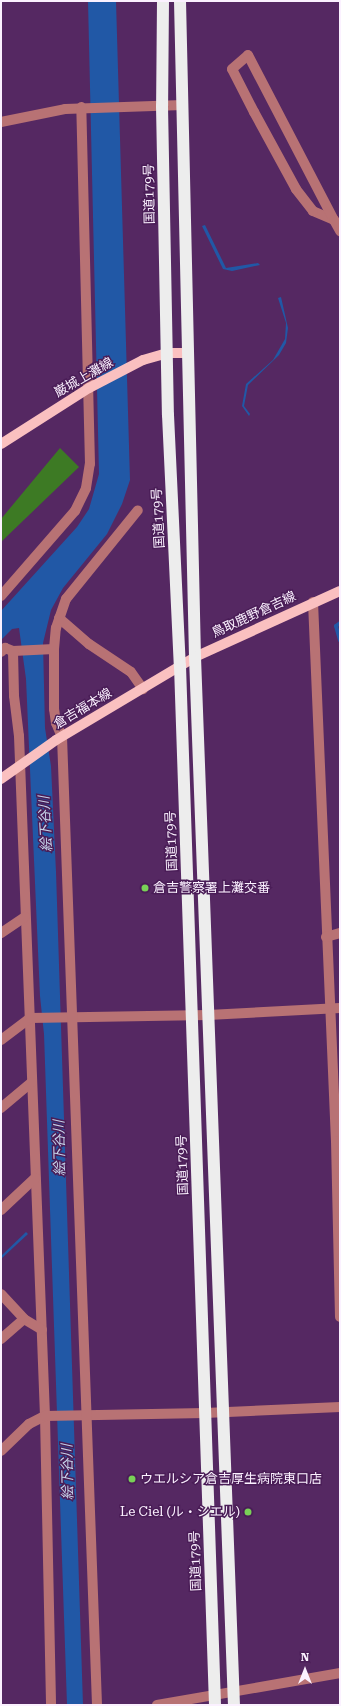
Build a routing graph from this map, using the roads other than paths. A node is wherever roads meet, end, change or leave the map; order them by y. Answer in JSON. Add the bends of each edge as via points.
{"nodes":[{"id":1,"x":164,"y":1,"type":"edge"},
{"id":2,"x":180,"y":1,"type":"edge"},
{"id":3,"x":182,"y":105,"type":"junction"},
{"id":4,"x":162,"y":106,"type":"junction"},
{"id":5,"x":83,"y":107,"type":"junction"},
{"id":6,"x":1,"y":122,"type":"edge"},
{"id":7,"x":334,"y":220,"type":"junction"},
{"id":8,"x":340,"y":231,"type":"edge"},
{"id":9,"x":168,"y":353,"type":"junction"},
{"id":10,"x":187,"y":353,"type":"junction"},
{"id":11,"x":92,"y":386,"type":"junction"},
{"id":12,"x":1,"y":444,"type":"edge"},
{"id":13,"x":138,"y":510,"type":"dead end"},
{"id":14,"x":340,"y":592,"type":"edge"},
{"id":15,"x":1,"y":596,"type":"edge"},
{"id":16,"x":313,"y":602,"type":"junction"},
{"id":17,"x":59,"y":618,"type":"junction"},
{"id":18,"x":5,"y":648,"type":"edge"},
{"id":19,"x":54,"y":649,"type":"junction"},
{"id":20,"x":195,"y":657,"type":"junction"},
{"id":21,"x":180,"y":666,"type":"junction"},
{"id":22,"x":143,"y":689,"type":"junction"},
{"id":23,"x":59,"y":738,"type":"junction"},
{"id":24,"x":19,"y":765,"type":"junction"},
{"id":25,"x":1,"y":780,"type":"edge"},
{"id":26,"x":25,"y":917,"type":"junction"},
{"id":27,"x":1,"y":933,"type":"edge"},
{"id":28,"x":340,"y":933,"type":"edge"},
{"id":29,"x":326,"y":937,"type":"junction"},
{"id":30,"x":340,"y":1008,"type":"edge"},
{"id":31,"x":329,"y":1009,"type":"junction"},
{"id":32,"x":192,"y":1013,"type":"junction"},
{"id":33,"x":208,"y":1014,"type":"junction"},
{"id":34,"x":68,"y":1016,"type":"junction"},
{"id":35,"x":34,"y":1018,"type":"junction"},
{"id":36,"x":1,"y":1040,"type":"edge"},
{"id":37,"x":32,"y":1082,"type":"junction"},
{"id":38,"x":1,"y":1108,"type":"edge"},
{"id":39,"x":338,"y":1141,"type":"edge"},
{"id":40,"x":35,"y":1178,"type":"junction"},
{"id":41,"x":1,"y":1210,"type":"edge"},
{"id":42,"x":339,"y":1275,"type":"edge"},
{"id":43,"x":1,"y":1294,"type":"edge"},
{"id":44,"x":340,"y":1317,"type":"edge"},
{"id":45,"x":24,"y":1319,"type":"junction"},
{"id":46,"x":42,"y":1330,"type":"junction"},
{"id":47,"x":1,"y":1339,"type":"edge"},
{"id":48,"x":340,"y":1407,"type":"edge"},
{"id":49,"x":223,"y":1412,"type":"junction"},
{"id":50,"x":205,"y":1413,"type":"junction"},
{"id":51,"x":82,"y":1415,"type":"junction"},
{"id":52,"x":45,"y":1416,"type":"junction"},
{"id":53,"x":1,"y":1451,"type":"edge"},
{"id":54,"x":340,"y":1673,"type":"edge"},
{"id":55,"x":233,"y":1692,"type":"junction"},
{"id":56,"x":215,"y":1700,"type":"edge"},
{"id":57,"x":51,"y":1705,"type":"edge"},
{"id":58,"x":97,"y":1705,"type":"edge"},
{"id":59,"x":157,"y":1705,"type":"edge"},
{"id":60,"x":234,"y":1705,"type":"edge"}],
"edges":[{"from":1,"to":4,"type":"highway","name":"国道179号"},
{"from":2,"to":3,"type":"highway"},
{"from":3,"to":4,"type":"street"},
{"from":3,"to":10,"type":"highway"},
{"from":4,"to":5,"type":"street"},
{"from":4,"to":9,"type":"highway","name":"国道179号"},
{"from":5,"to":6,"type":"street"},
{"from":5,"to":11,"type":"street"},
{"from":7,"to":7,"type":"street","via":[[313,211],[296,189],[254,112],[232,69],[248,55]]},
{"from":7,"to":8,"type":"street"},
{"from":9,"to":10,"type":"main road","name":"巌城上灘線"},
{"from":9,"to":11,"type":"main road","name":"巌城上灘線","via":[[143,360]]},
{"from":9,"to":21,"type":"highway","name":"国道179号","via":[[168,415]]},
{"from":10,"to":20,"type":"highway"},
{"from":11,"to":12,"type":"main road","name":"巌城上灘線"},
{"from":11,"to":15,"type":"street","via":[[91,446],[86,488],[75,511]]},
{"from":13,"to":17,"type":"street","via":[[66,599]]},
{"from":14,"to":16,"type":"main road","name":"鳥取鹿野倉吉線"},
{"from":16,"to":20,"type":"main road","name":"鳥取鹿野倉吉線"},
{"from":16,"to":29,"type":"street"},
{"from":17,"to":19,"type":"street"},
{"from":17,"to":22,"type":"street","via":[[89,644],[131,672]]},
{"from":18,"to":19,"type":"street"},
{"from":18,"to":24,"type":"street"},
{"from":19,"to":23,"type":"street","via":[[54,709]]},
{"from":20,"to":21,"type":"main road","name":"鳥取鹿野倉吉線"},
{"from":20,"to":33,"type":"highway"},
{"from":21,"to":22,"type":"main road","name":"倉吉福本線"},
{"from":21,"to":32,"type":"highway","name":"国道179号"},
{"from":22,"to":23,"type":"main road","name":"倉吉福本線"},
{"from":23,"to":24,"type":"main road","name":"倉吉福本線"},
{"from":23,"to":34,"type":"street"},
{"from":24,"to":25,"type":"main road","name":"倉吉福本線"},
{"from":24,"to":26,"type":"street"},
{"from":26,"to":27,"type":"street"},
{"from":26,"to":35,"type":"street"},
{"from":28,"to":29,"type":"street"},
{"from":29,"to":31,"type":"street"},
{"from":30,"to":31,"type":"street"},
{"from":31,"to":33,"type":"street"},
{"from":31,"to":39,"type":"street"},
{"from":32,"to":33,"type":"street"},
{"from":32,"to":34,"type":"street"},
{"from":32,"to":50,"type":"highway","name":"国道179号"},
{"from":33,"to":49,"type":"highway"},
{"from":34,"to":35,"type":"street"},
{"from":34,"to":51,"type":"street"},
{"from":35,"to":36,"type":"street"},
{"from":35,"to":37,"type":"street"},
{"from":37,"to":38,"type":"street"},
{"from":37,"to":40,"type":"street"},
{"from":39,"to":42,"type":"street"},
{"from":40,"to":41,"type":"street"},
{"from":40,"to":46,"type":"street"},
{"from":42,"to":44,"type":"street"},
{"from":43,"to":45,"type":"street"},
{"from":45,"to":46,"type":"street"},
{"from":45,"to":47,"type":"street"},
{"from":46,"to":52,"type":"street"},
{"from":48,"to":49,"type":"street"},
{"from":49,"to":50,"type":"street"},
{"from":49,"to":55,"type":"highway"},
{"from":50,"to":51,"type":"street"},
{"from":50,"to":56,"type":"highway","name":"国道179号"},
{"from":51,"to":52,"type":"street"},
{"from":51,"to":58,"type":"street"},
{"from":52,"to":53,"type":"street","via":[[29,1424]]},
{"from":52,"to":57,"type":"street"},
{"from":54,"to":55,"type":"street"},
{"from":55,"to":56,"type":"street"},
{"from":55,"to":60,"type":"highway"},
{"from":56,"to":59,"type":"street"}]}
